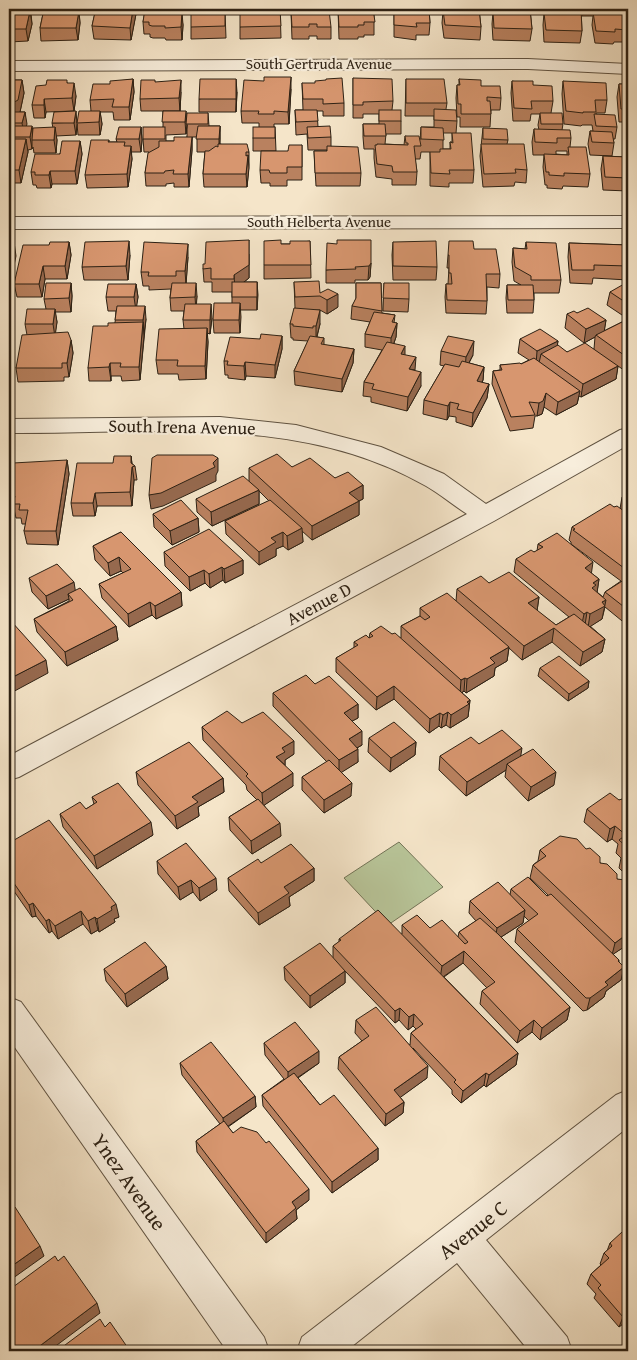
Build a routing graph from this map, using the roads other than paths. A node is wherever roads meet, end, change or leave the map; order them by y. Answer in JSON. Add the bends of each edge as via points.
{"nodes":[{"id":1,"x":9,"y":66,"type":"edge"},
{"id":2,"x":628,"y":69,"type":"edge"},
{"id":3,"x":628,"y":222,"type":"edge"},
{"id":4,"x":9,"y":223,"type":"edge"},
{"id":5,"x":9,"y":426,"type":"edge"},
{"id":6,"x":628,"y":435,"type":"edge"},
{"id":7,"x":485,"y":516,"type":"junction"},
{"id":8,"x":9,"y":769,"type":"edge"},
{"id":9,"x":9,"y":1012,"type":"edge"},
{"id":10,"x":628,"y":1106,"type":"edge"},
{"id":11,"x":461,"y":1239,"type":"junction"},
{"id":12,"x":250,"y":1351,"type":"edge"},
{"id":13,"x":316,"y":1351,"type":"edge"},
{"id":14,"x":553,"y":1351,"type":"edge"}],
"edges":[{"from":1,"to":2,"type":"street","name":"South Gertruda Avenue","via":[[528,64]]},
{"from":3,"to":4,"type":"street","name":"South Helberta Avenue"},
{"from":5,"to":7,"type":"street","name":"South Irena Avenue","via":[[220,424],[296,432],[373,452],[435,480]]},
{"from":6,"to":7,"type":"street","name":"Avenue D"},
{"from":7,"to":8,"type":"street","name":"Avenue D"},
{"from":9,"to":12,"type":"street","name":"Ynez Avenue"},
{"from":10,"to":11,"type":"street","name":"Avenue C"},
{"from":11,"to":13,"type":"street","name":"Avenue C"},
{"from":11,"to":14,"type":"street"}]}
